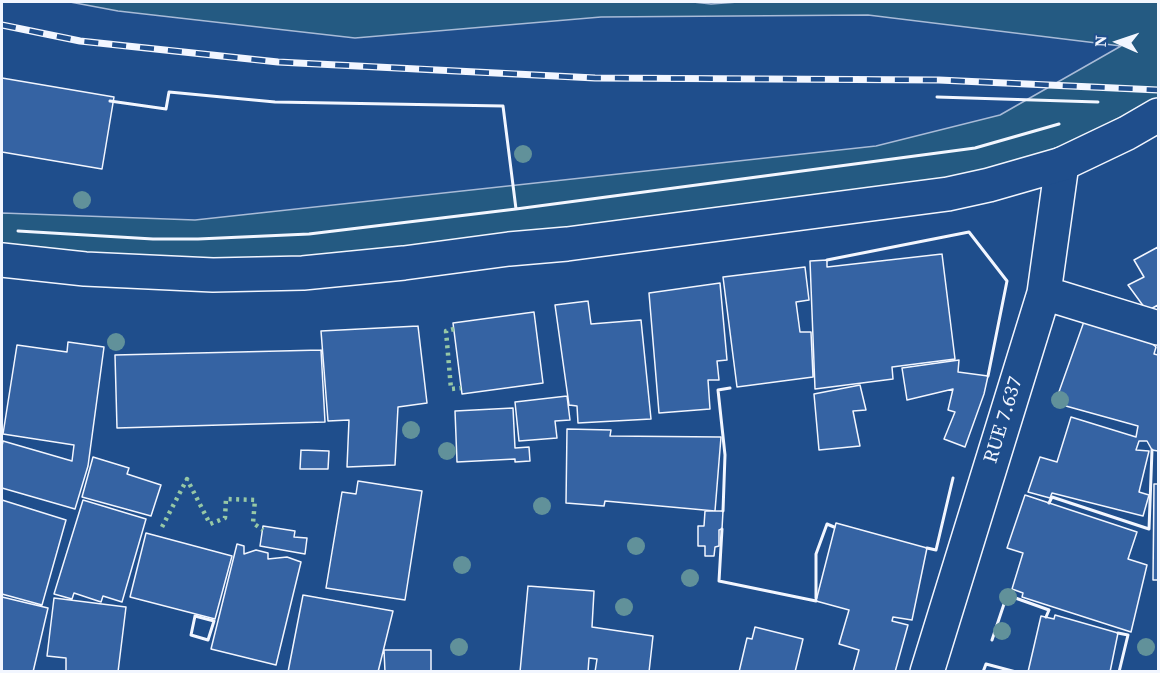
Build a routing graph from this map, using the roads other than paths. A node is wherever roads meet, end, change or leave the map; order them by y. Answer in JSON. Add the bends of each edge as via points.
{"nodes":[{"id":1,"x":1158,"y":116,"type":"edge"},
{"id":2,"x":1062,"y":164,"type":"junction"},
{"id":3,"x":2,"y":260,"type":"edge"},
{"id":4,"x":1044,"y":293,"type":"junction"},
{"id":5,"x":1158,"y":328,"type":"edge"},
{"id":6,"x":927,"y":672,"type":"edge"}],
"edges":[{"from":1,"to":2,"type":"main road"},
{"from":2,"to":3,"type":"main road","via":[[948,194],[567,244],[303,273],[201,275]]},
{"from":2,"to":4,"type":"main road","name":"RUE 7.637"},
{"from":4,"to":5,"type":"main road"},
{"from":4,"to":6,"type":"main road","name":"RUE 7.637"}]}
